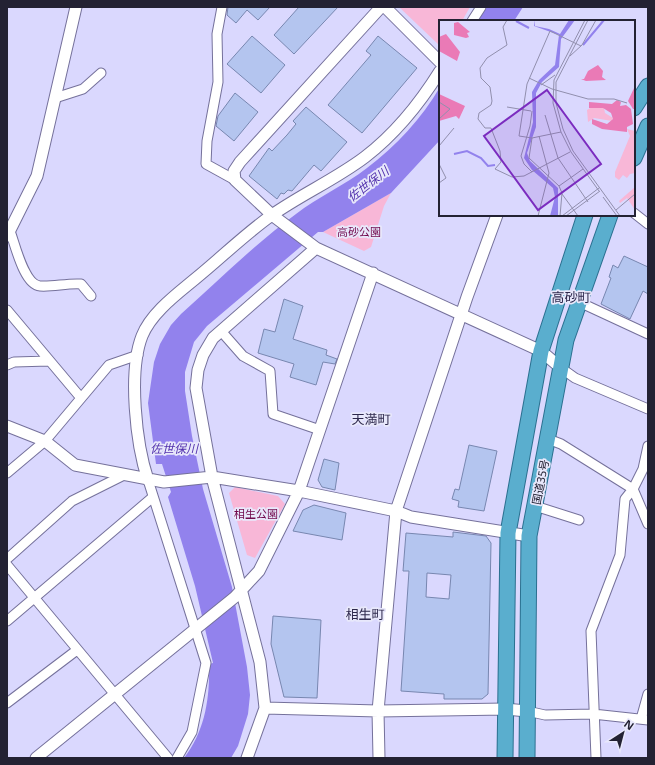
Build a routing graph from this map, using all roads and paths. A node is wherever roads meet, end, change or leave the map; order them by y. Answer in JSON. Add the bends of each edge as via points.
{"nodes":[{"id":1,"x":76,"y":7,"type":"edge"},
{"id":2,"x":222,"y":7,"type":"edge"},
{"id":3,"x":381,"y":7,"type":"edge"},
{"id":4,"x":385,"y":7,"type":"edge"},
{"id":5,"x":481,"y":7,"type":"edge"},
{"id":6,"x":473,"y":20,"type":"edge"},
{"id":7,"x":439,"y":61,"type":"edge"},
{"id":8,"x":439,"y":72,"type":"edge"},
{"id":9,"x":101,"y":73,"type":"dead end"},
{"id":10,"x":648,"y":86,"type":"edge"},
{"id":11,"x":55,"y":98,"type":"junction"},
{"id":12,"x":635,"y":106,"type":"edge"},
{"id":13,"x":648,"y":126,"type":"edge"},
{"id":14,"x":635,"y":156,"type":"edge"},
{"id":15,"x":234,"y":180,"type":"junction"},
{"id":16,"x":635,"y":215,"type":"edge"},
{"id":17,"x":497,"y":216,"type":"edge"},
{"id":18,"x":585,"y":216,"type":"edge"},
{"id":19,"x":610,"y":216,"type":"edge"},
{"id":20,"x":276,"y":218,"type":"junction"},
{"id":21,"x":648,"y":224,"type":"edge"},
{"id":22,"x":9,"y":234,"type":"edge"},
{"id":23,"x":311,"y":245,"type":"junction"},
{"id":24,"x":373,"y":274,"type":"junction"},
{"id":25,"x":91,"y":296,"type":"dead end"},
{"id":26,"x":579,"y":302,"type":"junction"},
{"id":27,"x":7,"y":310,"type":"edge"},
{"id":28,"x":462,"y":314,"type":"junction"},
{"id":29,"x":222,"y":330,"type":"junction"},
{"id":30,"x":648,"y":334,"type":"edge"},
{"id":31,"x":541,"y":351,"type":"junction"},
{"id":32,"x":138,"y":355,"type":"junction"},
{"id":33,"x":49,"y":361,"type":"junction"},
{"id":34,"x":7,"y":365,"type":"edge"},
{"id":35,"x":561,"y":368,"type":"junction"},
{"id":36,"x":81,"y":398,"type":"junction"},
{"id":37,"x":648,"y":409,"type":"edge"},
{"id":38,"x":7,"y":426,"type":"edge"},
{"id":39,"x":320,"y":430,"type":"junction"},
{"id":40,"x":548,"y":439,"type":"junction"},
{"id":41,"x":45,"y":441,"type":"junction"},
{"id":42,"x":648,"y":446,"type":"edge"},
{"id":43,"x":7,"y":473,"type":"edge"},
{"id":44,"x":124,"y":475,"type":"junction"},
{"id":45,"x":208,"y":477,"type":"junction"},
{"id":46,"x":148,"y":480,"type":"junction"},
{"id":47,"x":633,"y":488,"type":"junction"},
{"id":48,"x":299,"y":491,"type":"junction"},
{"id":49,"x":153,"y":497,"type":"junction"},
{"id":50,"x":535,"y":506,"type":"junction"},
{"id":51,"x":396,"y":511,"type":"junction"},
{"id":52,"x":579,"y":520,"type":"dead end"},
{"id":53,"x":648,"y":524,"type":"edge"},
{"id":54,"x":508,"y":533,"type":"junction"},
{"id":55,"x":529,"y":536,"type":"junction"},
{"id":56,"x":7,"y":559,"type":"edge"},
{"id":57,"x":7,"y":565,"type":"edge"},
{"id":58,"x":239,"y":593,"type":"junction"},
{"id":59,"x":34,"y":598,"type":"junction"},
{"id":60,"x":7,"y":621,"type":"edge"},
{"id":61,"x":197,"y":628,"type":"junction"},
{"id":62,"x":77,"y":650,"type":"junction"},
{"id":63,"x":648,"y":694,"type":"edge"},
{"id":64,"x":114,"y":696,"type":"junction"},
{"id":65,"x":7,"y":703,"type":"edge"},
{"id":66,"x":265,"y":708,"type":"junction"},
{"id":67,"x":505,"y":709,"type":"junction"},
{"id":68,"x":378,"y":711,"type":"junction"},
{"id":69,"x":527,"y":711,"type":"junction"},
{"id":70,"x":593,"y":714,"type":"junction"},
{"id":71,"x":645,"y":719,"type":"edge"},
{"id":72,"x":36,"y":758,"type":"edge"},
{"id":73,"x":168,"y":758,"type":"edge"},
{"id":74,"x":177,"y":758,"type":"edge"},
{"id":75,"x":246,"y":758,"type":"edge"},
{"id":76,"x":379,"y":758,"type":"edge"},
{"id":77,"x":505,"y":758,"type":"edge"},
{"id":78,"x":527,"y":758,"type":"edge"},
{"id":79,"x":596,"y":758,"type":"edge"}],
"edges":[{"from":1,"to":11,"type":"street"},
{"from":2,"to":15,"type":"street","via":[[217,34],[218,82],[207,141],[206,164]]},
{"from":3,"to":15,"type":"street","via":[[240,162],[234,171]]},
{"from":4,"to":7,"type":"street"},
{"from":5,"to":6,"type":"street"},
{"from":8,"to":20,"type":"street","via":[[399,126],[365,157]]},
{"from":9,"to":11,"type":"street","via":[[83,89]]},
{"from":10,"to":12,"type":"highway"},
{"from":11,"to":22,"type":"street","via":[[37,176]]},
{"from":13,"to":14,"type":"highway"},
{"from":15,"to":20,"type":"street"},
{"from":16,"to":21,"type":"street"},
{"from":17,"to":28,"type":"street"},
{"from":18,"to":31,"type":"highway","name":"国道35号"},
{"from":19,"to":26,"type":"highway","name":"国道35号"},
{"from":20,"to":23,"type":"street"},
{"from":20,"to":32,"type":"street","via":[[175,296],[154,317],[142,336]]},
{"from":22,"to":25,"type":"street","via":[[24,271],[32,283],[39,287],[81,284]]},
{"from":23,"to":24,"type":"street"},
{"from":23,"to":29,"type":"street"},
{"from":24,"to":28,"type":"street"},
{"from":24,"to":39,"type":"street"},
{"from":26,"to":30,"type":"street"},
{"from":26,"to":35,"type":"highway","name":"国道35号","via":[[566,340]]},
{"from":27,"to":33,"type":"street"},
{"from":28,"to":31,"type":"street"},
{"from":28,"to":51,"type":"street"},
{"from":29,"to":39,"type":"street","via":[[243,356],[270,371],[273,414]]},
{"from":29,"to":45,"type":"street","via":[[213,338],[202,355],[196,388]]},
{"from":31,"to":35,"type":"street"},
{"from":31,"to":54,"type":"highway","name":"国道35号"},
{"from":32,"to":36,"type":"street","via":[[109,365]]},
{"from":32,"to":46,"type":"street","via":[[135,385],[136,419],[142,461]]},
{"from":33,"to":34,"type":"street","via":[[14,362]]},
{"from":33,"to":36,"type":"street"},
{"from":35,"to":37,"type":"street","via":[[575,378]]},
{"from":35,"to":40,"type":"highway","name":"国道35号"},
{"from":36,"to":41,"type":"street"},
{"from":38,"to":41,"type":"street"},
{"from":39,"to":48,"type":"street"},
{"from":40,"to":47,"type":"street","via":[[561,444]]},
{"from":40,"to":50,"type":"highway","name":"国道35号"},
{"from":41,"to":43,"type":"street"},
{"from":41,"to":44,"type":"street","via":[[75,465]]},
{"from":42,"to":47,"type":"street","via":[[643,469]]},
{"from":44,"to":46,"type":"street"},
{"from":44,"to":56,"type":"street","via":[[72,501]]},
{"from":45,"to":46,"type":"street","via":[[164,482]]},
{"from":45,"to":48,"type":"street"},
{"from":45,"to":58,"type":"street"},
{"from":46,"to":49,"type":"street"},
{"from":47,"to":53,"type":"street"},
{"from":47,"to":70,"type":"street","via":[[625,499],[620,555],[591,631]]},
{"from":48,"to":51,"type":"street"},
{"from":48,"to":58,"type":"street","via":[[259,571]]},
{"from":49,"to":59,"type":"street"},
{"from":49,"to":61,"type":"street"},
{"from":50,"to":52,"type":"street"},
{"from":50,"to":55,"type":"highway","name":"国道35号"},
{"from":51,"to":54,"type":"street","via":[[411,517]]},
{"from":51,"to":68,"type":"street"},
{"from":54,"to":55,"type":"street"},
{"from":54,"to":67,"type":"highway","name":"国道35号"},
{"from":55,"to":69,"type":"highway","name":"国道35号"},
{"from":57,"to":59,"type":"street"},
{"from":58,"to":61,"type":"street"},
{"from":58,"to":66,"type":"street","via":[[260,662]]},
{"from":59,"to":60,"type":"street"},
{"from":59,"to":62,"type":"street"},
{"from":61,"to":64,"type":"street"},
{"from":61,"to":74,"type":"street","via":[[206,663],[192,732]]},
{"from":62,"to":64,"type":"street"},
{"from":62,"to":65,"type":"street"},
{"from":63,"to":71,"type":"street"},
{"from":64,"to":72,"type":"street"},
{"from":64,"to":73,"type":"street"},
{"from":66,"to":68,"type":"street"},
{"from":66,"to":75,"type":"street"},
{"from":67,"to":68,"type":"street"},
{"from":67,"to":69,"type":"street"},
{"from":67,"to":77,"type":"highway","name":"国道35号"},
{"from":68,"to":76,"type":"street"},
{"from":69,"to":70,"type":"street","via":[[545,715]]},
{"from":69,"to":78,"type":"highway","name":"国道35号"},
{"from":70,"to":71,"type":"street"},
{"from":70,"to":79,"type":"street"}]}
